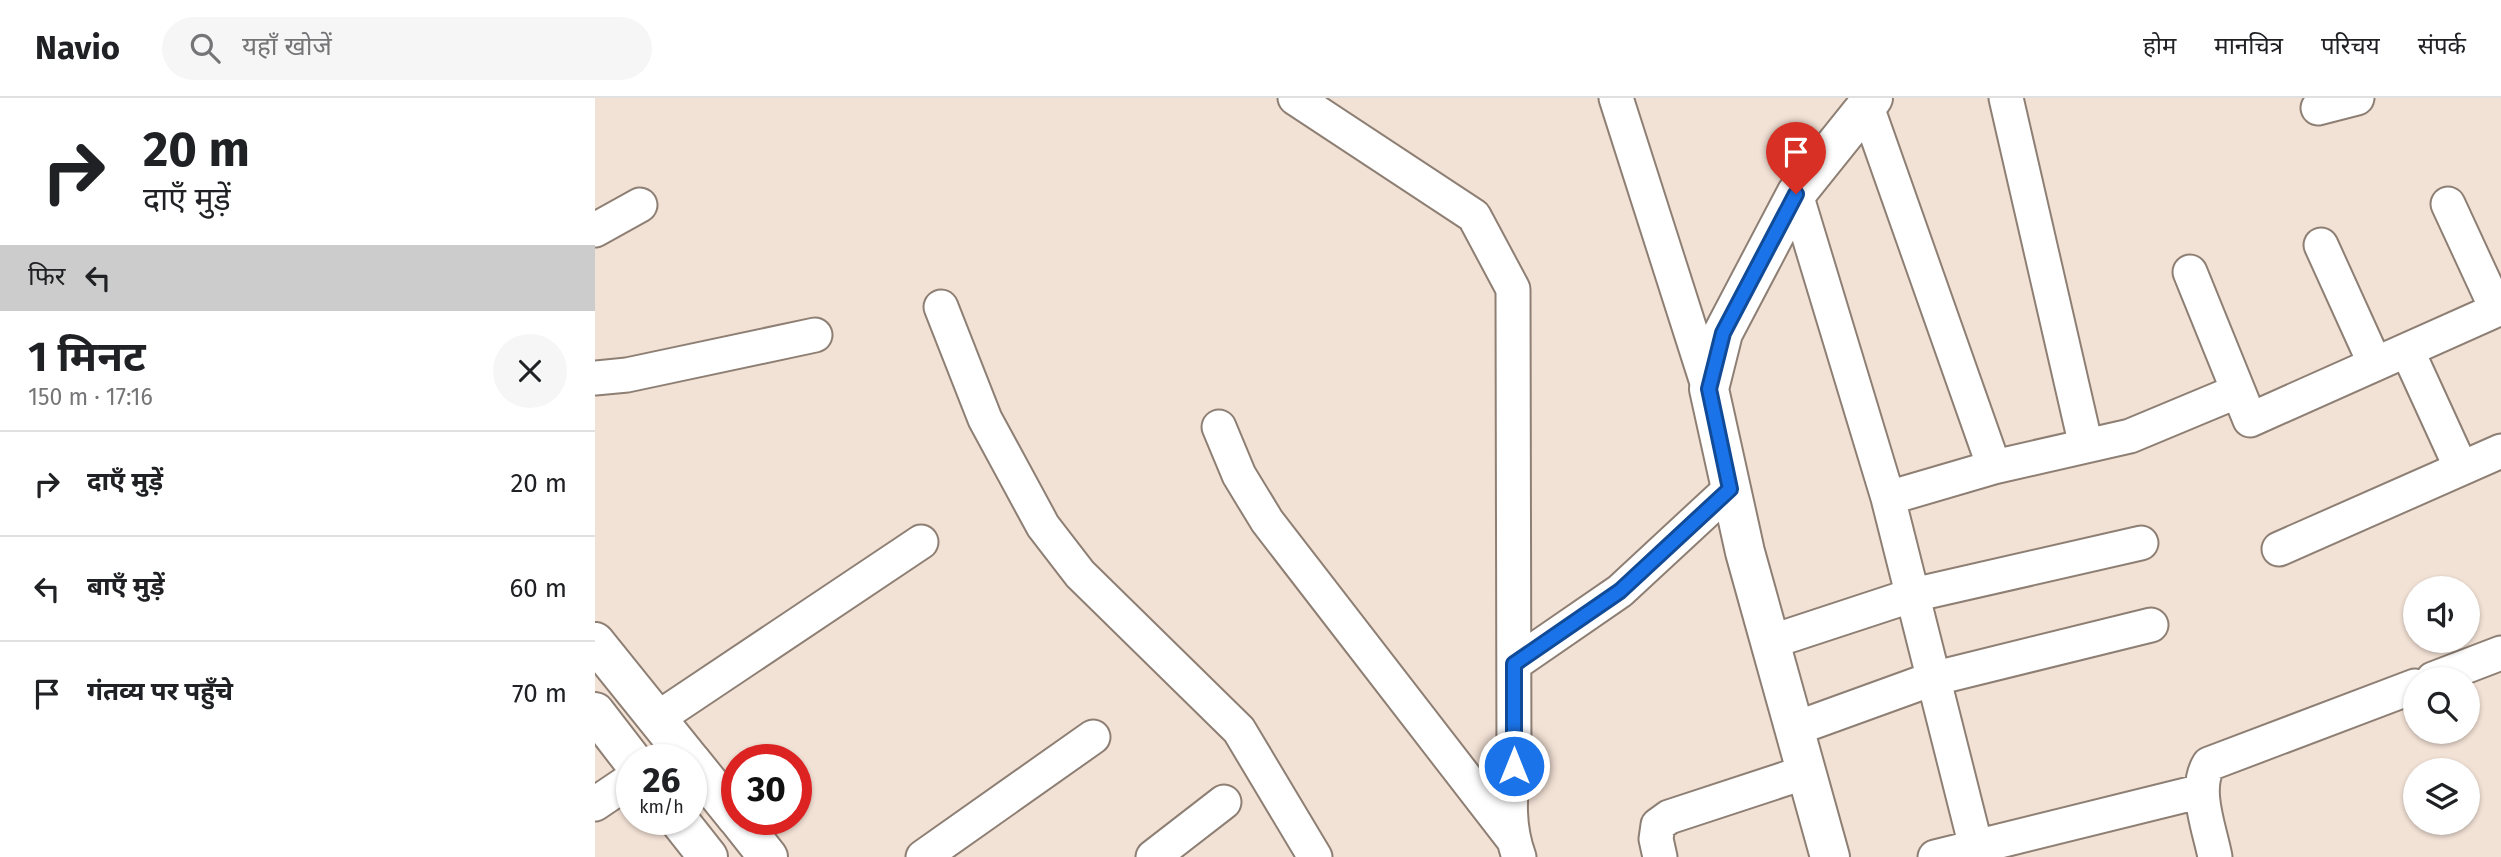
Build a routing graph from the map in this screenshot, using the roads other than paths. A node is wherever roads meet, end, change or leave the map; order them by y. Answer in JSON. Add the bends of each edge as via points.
{"nodes":[{"id":1,"x":1295,"y":98,"type":"edge"},
{"id":2,"x":1616,"y":98,"type":"edge"},
{"id":3,"x":2006,"y":98,"type":"edge"},
{"id":4,"x":2357,"y":98,"type":"edge"},
{"id":5,"x":1870,"y":103,"type":"edge"},
{"id":6,"x":2318,"y":108,"type":"dead end"},
{"id":7,"x":1796,"y":194,"type":"junction"},
{"id":8,"x":2448,"y":204,"type":"dead end"},
{"id":9,"x":640,"y":205,"type":"dead end"},
{"id":10,"x":595,"y":230,"type":"edge"},
{"id":11,"x":2321,"y":245,"type":"dead end"},
{"id":12,"x":2190,"y":272,"type":"dead end"},
{"id":13,"x":941,"y":307,"type":"dead end"},
{"id":14,"x":2499,"y":309,"type":"edge"},
{"id":15,"x":815,"y":335,"type":"dead end"},
{"id":16,"x":2407,"y":350,"type":"junction"},
{"id":17,"x":2375,"y":364,"type":"junction"},
{"id":18,"x":595,"y":378,"type":"edge"},
{"id":19,"x":1709,"y":389,"type":"junction"},
{"id":20,"x":2238,"y":391,"type":"junction"},
{"id":21,"x":1219,"y":427,"type":"dead end"},
{"id":22,"x":2086,"y":446,"type":"junction"},
{"id":23,"x":2501,"y":451,"type":"edge"},
{"id":24,"x":1994,"y":467,"type":"junction"},
{"id":25,"x":2461,"y":468,"type":"junction"},
{"id":26,"x":1730,"y":489,"type":"junction"},
{"id":27,"x":1888,"y":498,"type":"junction"},
{"id":28,"x":921,"y":542,"type":"dead end"},
{"id":29,"x":2141,"y":543,"type":"dead end"},
{"id":30,"x":2279,"y":549,"type":"dead end"},
{"id":31,"x":1913,"y":595,"type":"junction"},
{"id":32,"x":2151,"y":625,"type":"dead end"},
{"id":33,"x":595,"y":642,"type":"edge"},
{"id":34,"x":1770,"y":642,"type":"junction"},
{"id":35,"x":2501,"y":653,"type":"edge"},
{"id":36,"x":1514,"y":664,"type":"junction"},
{"id":37,"x":2464,"y":667,"type":"edge"},
{"id":38,"x":1932,"y":679,"type":"junction"},
{"id":39,"x":2403,"y":691,"type":"edge"},
{"id":40,"x":595,"y":712,"type":"edge"},
{"id":41,"x":658,"y":718,"type":"junction"},
{"id":42,"x":1794,"y":729,"type":"junction"},
{"id":43,"x":1093,"y":737,"type":"dead end"},
{"id":44,"x":620,"y":744,"type":"edge"},
{"id":45,"x":678,"y":744,"type":"edge"},
{"id":46,"x":1806,"y":772,"type":"junction"},
{"id":47,"x":707,"y":780,"type":"edge"},
{"id":48,"x":616,"y":790,"type":"edge"},
{"id":49,"x":2202,"y":791,"type":"junction"},
{"id":50,"x":721,"y":798,"type":"edge"},
{"id":51,"x":1224,"y":802,"type":"dead end"},
{"id":52,"x":595,"y":804,"type":"edge"},
{"id":53,"x":691,"y":835,"type":"edge"},
{"id":54,"x":751,"y":835,"type":"edge"},
{"id":55,"x":1516,"y":847,"type":"edge"},
{"id":56,"x":1976,"y":847,"type":"junction"},
{"id":57,"x":708,"y":857,"type":"edge"},
{"id":58,"x":768,"y":857,"type":"edge"},
{"id":59,"x":922,"y":857,"type":"edge"},
{"id":60,"x":1153,"y":857,"type":"edge"},
{"id":61,"x":1315,"y":857,"type":"edge"},
{"id":62,"x":1660,"y":857,"type":"edge"},
{"id":63,"x":1830,"y":857,"type":"edge"},
{"id":64,"x":1935,"y":857,"type":"edge"},
{"id":65,"x":2215,"y":857,"type":"edge"}],
"edges":[{"from":1,"to":36,"type":"street","via":[[1474,216],[1513,289]]},
{"from":2,"to":19,"type":"street"},
{"from":3,"to":22,"type":"street"},
{"from":4,"to":6,"type":"street"},
{"from":5,"to":7,"type":"main road"},
{"from":5,"to":24,"type":"street"},
{"from":7,"to":19,"type":"main road","via":[[1723,333]]},
{"from":7,"to":27,"type":"street"},
{"from":8,"to":14,"type":"street"},
{"from":9,"to":10,"type":"street"},
{"from":11,"to":17,"type":"street"},
{"from":12,"to":20,"type":"street"},
{"from":13,"to":61,"type":"street","via":[[985,419],[1043,526],[1080,574],[1239,730]]},
{"from":14,"to":16,"type":"street"},
{"from":15,"to":18,"type":"street"},
{"from":16,"to":17,"type":"street"},
{"from":16,"to":25,"type":"street"},
{"from":17,"to":20,"type":"street","via":[[2250,420]]},
{"from":19,"to":26,"type":"main road"},
{"from":20,"to":22,"type":"street","via":[[2130,436]]},
{"from":21,"to":55,"type":"street","via":[[1238,475],[1267,521]]},
{"from":22,"to":24,"type":"street"},
{"from":23,"to":25,"type":"street"},
{"from":24,"to":27,"type":"street"},
{"from":25,"to":30,"type":"street"},
{"from":26,"to":34,"type":"main road"},
{"from":26,"to":36,"type":"street","via":[[1620,591]]},
{"from":27,"to":31,"type":"street"},
{"from":28,"to":41,"type":"street"},
{"from":29,"to":31,"type":"street"},
{"from":31,"to":34,"type":"street"},
{"from":31,"to":38,"type":"street"},
{"from":32,"to":38,"type":"street"},
{"from":33,"to":41,"type":"main road"},
{"from":34,"to":42,"type":"main road"},
{"from":35,"to":37,"type":"street"},
{"from":36,"to":55,"type":"street","via":[[1510,796]]},
{"from":38,"to":42,"type":"street"},
{"from":38,"to":56,"type":"street"},
{"from":39,"to":49,"type":"street","via":[[2209,764],[2202,775]]},
{"from":40,"to":44,"type":"main road"},
{"from":41,"to":45,"type":"main road"},
{"from":42,"to":46,"type":"main road"},
{"from":43,"to":59,"type":"street"},
{"from":46,"to":62,"type":"street","via":[[1669,817],[1658,825]]},
{"from":46,"to":63,"type":"main road"},
{"from":47,"to":50,"type":"main road"},
{"from":48,"to":52,"type":"street"},
{"from":49,"to":56,"type":"street"},
{"from":49,"to":65,"type":"street"},
{"from":51,"to":60,"type":"street"},
{"from":53,"to":57,"type":"main road"},
{"from":54,"to":58,"type":"main road"},
{"from":56,"to":64,"type":"street"}]}
